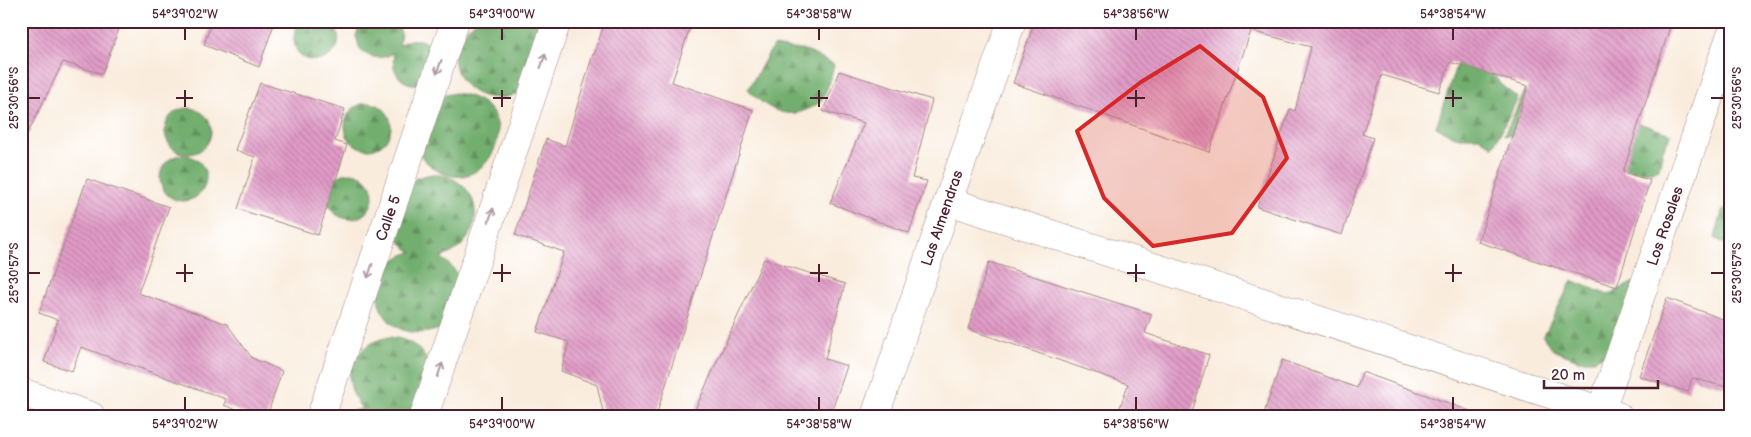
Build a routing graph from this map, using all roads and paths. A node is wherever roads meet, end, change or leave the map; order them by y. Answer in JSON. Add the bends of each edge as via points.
{"nodes":[{"id":1,"x":455,"y":21,"type":"edge"},
{"id":2,"x":557,"y":21,"type":"edge"},
{"id":3,"x":1012,"y":21,"type":"edge"},
{"id":4,"x":1730,"y":37,"type":"edge"},
{"id":5,"x":948,"y":201,"type":"junction"},
{"id":6,"x":21,"y":392,"type":"edge"},
{"id":7,"x":1606,"y":414,"type":"edge"},
{"id":8,"x":90,"y":416,"type":"edge"},
{"id":9,"x":321,"y":416,"type":"edge"},
{"id":10,"x":424,"y":416,"type":"edge"},
{"id":11,"x":875,"y":416,"type":"edge"}],
"edges":[{"from":1,"to":9,"type":"street","name":"Calle 5","one_way":true},
{"from":10,"to":2,"type":"street","one_way":true},
{"from":3,"to":5,"type":"street","name":"Las Almendras"},
{"from":4,"to":7,"type":"street","name":"Los Rosales"},
{"from":5,"to":7,"type":"street"},
{"from":5,"to":11,"type":"street","name":"Las Almendras"},
{"from":6,"to":8,"type":"street"}]}
